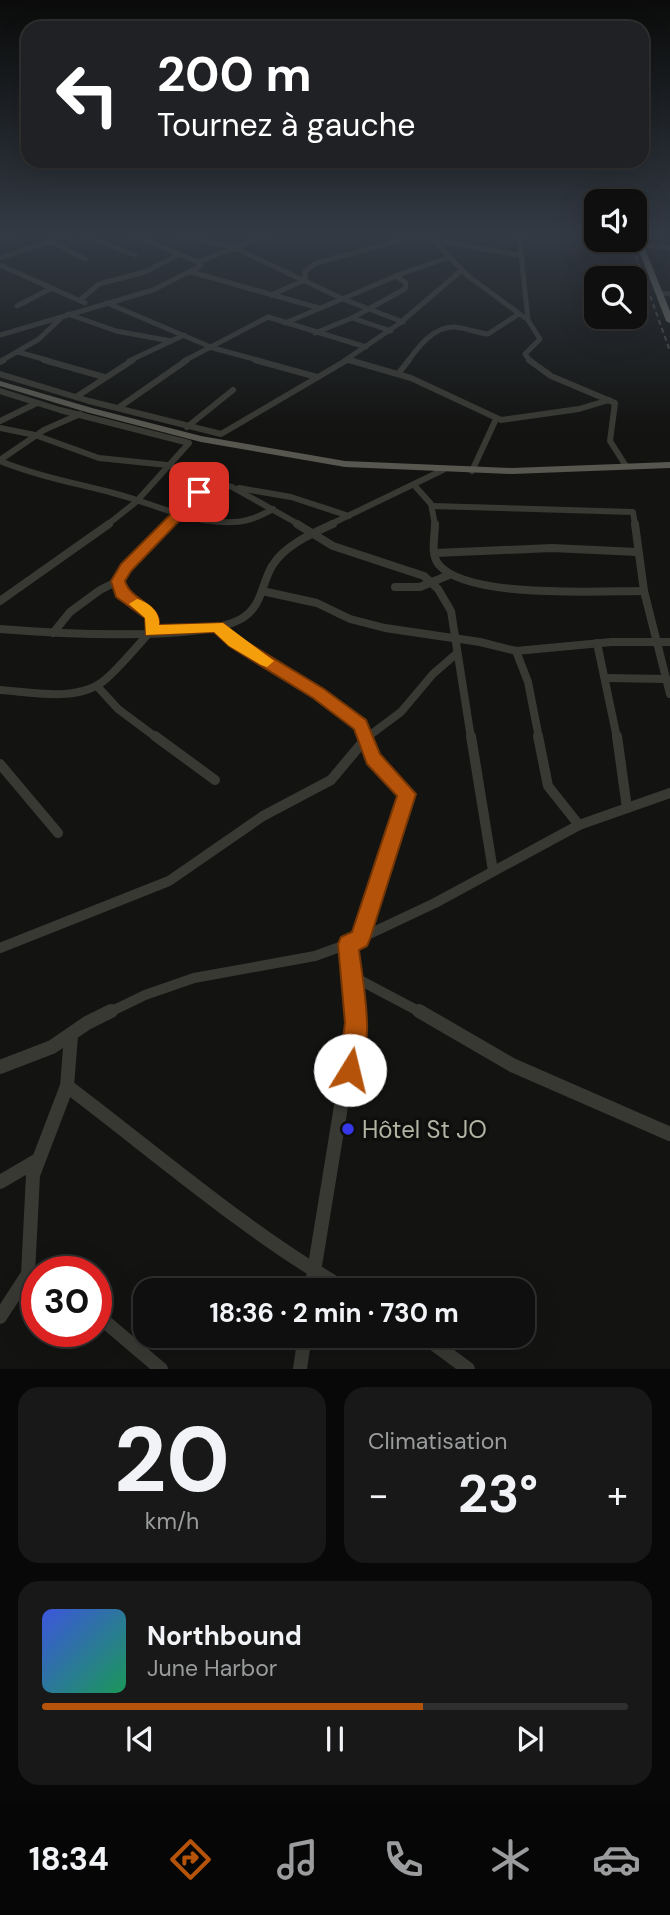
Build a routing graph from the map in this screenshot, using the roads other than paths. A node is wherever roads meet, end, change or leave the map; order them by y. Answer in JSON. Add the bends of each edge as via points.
{"nodes":[{"id":1,"x":33,"y":298,"type":"edge"},
{"id":2,"x":75,"y":298,"type":"edge"},
{"id":3,"x":125,"y":298,"type":"edge"},
{"id":4,"x":281,"y":298,"type":"edge"},
{"id":5,"x":389,"y":298,"type":"edge"},
{"id":6,"x":430,"y":298,"type":"edge"},
{"id":7,"x":498,"y":298,"type":"edge"},
{"id":8,"x":525,"y":298,"type":"edge"},
{"id":9,"x":661,"y":298,"type":"edge"},
{"id":10,"x":343,"y":299,"type":"joint"},
{"id":11,"x":80,"y":300,"type":"joint"},
{"id":12,"x":107,"y":303,"type":"junction"},
{"id":13,"x":17,"y":306,"type":"dead end"},
{"id":14,"x":93,"y":307,"type":"junction"},
{"id":15,"x":319,"y":309,"type":"junction"},
{"id":16,"x":368,"y":309,"type":"junction"},
{"id":17,"x":519,"y":314,"type":"junction"},
{"id":18,"x":70,"y":315,"type":"junction"},
{"id":19,"x":352,"y":318,"type":"junction"},
{"id":20,"x":528,"y":320,"type":"junction"},
{"id":21,"x":670,"y":321,"type":"edge"},
{"id":22,"x":403,"y":322,"type":"junction"},
{"id":23,"x":285,"y":323,"type":"junction"},
{"id":24,"x":391,"y":331,"type":"junction"},
{"id":25,"x":315,"y":333,"type":"junction"},
{"id":26,"x":0,"y":335,"type":"edge"},
{"id":27,"x":184,"y":335,"type":"junction"},
{"id":28,"x":172,"y":341,"type":"junction"},
{"id":29,"x":366,"y":347,"type":"junction"},
{"id":30,"x":213,"y":348,"type":"junction"},
{"id":31,"x":18,"y":352,"type":"junction"},
{"id":32,"x":348,"y":359,"type":"junction"},
{"id":33,"x":0,"y":362,"type":"edge"},
{"id":34,"x":0,"y":374,"type":"edge"},
{"id":35,"x":398,"y":374,"type":"junction"},
{"id":36,"x":104,"y":377,"type":"junction"},
{"id":37,"x":317,"y":377,"type":"junction"},
{"id":38,"x":0,"y":383,"type":"edge"},
{"id":39,"x":54,"y":390,"type":"junction"},
{"id":40,"x":233,"y":390,"type":"dead end"},
{"id":41,"x":0,"y":391,"type":"edge"},
{"id":42,"x":76,"y":397,"type":"junction"},
{"id":43,"x":41,"y":399,"type":"junction"},
{"id":44,"x":611,"y":400,"type":"junction"},
{"id":45,"x":118,"y":408,"type":"junction"},
{"id":46,"x":84,"y":412,"type":"junction"},
{"id":47,"x":496,"y":419,"type":"junction"},
{"id":48,"x":0,"y":421,"type":"edge"},
{"id":49,"x":187,"y":427,"type":"junction"},
{"id":50,"x":0,"y":428,"type":"edge"},
{"id":51,"x":221,"y":434,"type":"junction"},
{"id":52,"x":35,"y":435,"type":"junction"},
{"id":53,"x":213,"y":442,"type":"junction"},
{"id":54,"x":0,"y":461,"type":"edge"},
{"id":55,"x":170,"y":466,"type":"junction"},
{"id":56,"x":626,"y":466,"type":"junction"},
{"id":57,"x":670,"y":468,"type":"edge"},
{"id":58,"x":443,"y":470,"type":"junction"},
{"id":59,"x":594,"y":470,"type":"junction"},
{"id":60,"x":472,"y":471,"type":"junction"},
{"id":61,"x":213,"y":481,"type":"junction"},
{"id":62,"x":415,"y":486,"type":"junction"},
{"id":63,"x":232,"y":487,"type":"junction"},
{"id":64,"x":136,"y":502,"type":"junction"},
{"id":65,"x":432,"y":506,"type":"junction"},
{"id":66,"x":273,"y":509,"type":"junction"},
{"id":67,"x":177,"y":515,"type":"junction"},
{"id":68,"x":349,"y":516,"type":"junction"},
{"id":69,"x":311,"y":535,"type":"junction"},
{"id":70,"x":637,"y":552,"type":"junction"},
{"id":71,"x":435,"y":553,"type":"junction"},
{"id":72,"x":449,"y":575,"type":"junction"},
{"id":73,"x":118,"y":581,"type":"junction"},
{"id":74,"x":432,"y":582,"type":"junction"},
{"id":75,"x":395,"y":587,"type":"dead end"},
{"id":76,"x":262,"y":591,"type":"junction"},
{"id":77,"x":644,"y":591,"type":"junction"},
{"id":78,"x":0,"y":601,"type":"edge"},
{"id":79,"x":218,"y":626,"type":"junction"},
{"id":80,"x":0,"y":629,"type":"edge"},
{"id":81,"x":151,"y":631,"type":"junction"},
{"id":82,"x":53,"y":633,"type":"junction"},
{"id":83,"x":453,"y":639,"type":"junction"},
{"id":84,"x":656,"y":641,"type":"junction"},
{"id":85,"x":670,"y":642,"type":"edge"},
{"id":86,"x":597,"y":643,"type":"junction"},
{"id":87,"x":516,"y":650,"type":"junction"},
{"id":88,"x":456,"y":654,"type":"junction"},
{"id":89,"x":606,"y":678,"type":"junction"},
{"id":90,"x":666,"y":679,"type":"junction"},
{"id":91,"x":97,"y":686,"type":"junction"},
{"id":92,"x":0,"y":691,"type":"edge"},
{"id":93,"x":670,"y":694,"type":"edge"},
{"id":94,"x":367,"y":737,"type":"junction"},
{"id":95,"x":0,"y":764,"type":"edge"},
{"id":96,"x":215,"y":780,"type":"dead end"},
{"id":97,"x":670,"y":793,"type":"edge"},
{"id":98,"x":628,"y":808,"type":"junction"},
{"id":99,"x":579,"y":825,"type":"junction"},
{"id":100,"x":58,"y":833,"type":"dead end"},
{"id":101,"x":493,"y":871,"type":"junction"},
{"id":102,"x":354,"y":942,"type":"junction"},
{"id":103,"x":0,"y":948,"type":"edge"},
{"id":104,"x":350,"y":975,"type":"junction"},
{"id":105,"x":71,"y":1036,"type":"junction"},
{"id":106,"x":0,"y":1067,"type":"edge"},
{"id":107,"x":66,"y":1086,"type":"junction"},
{"id":108,"x":670,"y":1134,"type":"edge"},
{"id":109,"x":36,"y":1161,"type":"junction"},
{"id":110,"x":0,"y":1182,"type":"edge"},
{"id":111,"x":33,"y":1256,"type":"edge"},
{"id":112,"x":314,"y":1271,"type":"junction"},
{"id":113,"x":313,"y":1278,"type":"edge"},
{"id":114,"x":326,"y":1278,"type":"edge"},
{"id":115,"x":21,"y":1286,"type":"edge"},
{"id":116,"x":0,"y":1317,"type":"edge"},
{"id":117,"x":112,"y":1328,"type":"edge"},
{"id":118,"x":303,"y":1348,"type":"edge"},
{"id":119,"x":440,"y":1348,"type":"edge"},
{"id":120,"x":161,"y":1369,"type":"edge"},
{"id":121,"x":300,"y":1369,"type":"edge"},
{"id":122,"x":468,"y":1369,"type":"edge"}],
"edges":[{"from":1,"to":13,"type":"street"},
{"from":2,"to":11,"type":"street"},
{"from":3,"to":12,"type":"street"},
{"from":4,"to":15,"type":"street"},
{"from":5,"to":16,"type":"street"},
{"from":6,"to":22,"type":"street"},
{"from":7,"to":17,"type":"street"},
{"from":8,"to":20,"type":"street"},
{"from":9,"to":21,"type":"highway"},
{"from":10,"to":15,"type":"street"},
{"from":10,"to":16,"type":"street"},
{"from":11,"to":14,"type":"street"},
{"from":12,"to":14,"type":"street"},
{"from":12,"to":27,"type":"street"},
{"from":14,"to":18,"type":"street"},
{"from":15,"to":23,"type":"street"},
{"from":16,"to":19,"type":"street"},
{"from":16,"to":22,"type":"street"},
{"from":17,"to":20,"type":"street"},
{"from":17,"to":35,"type":"street","via":[[488,334],[441,329]]},
{"from":18,"to":26,"type":"street"},
{"from":18,"to":28,"type":"street","via":[[131,335]]},
{"from":18,"to":31,"type":"street"},
{"from":19,"to":24,"type":"street"},
{"from":19,"to":25,"type":"street"},
{"from":20,"to":44,"type":"street","via":[[540,339],[525,354],[530,362]]},
{"from":22,"to":24,"type":"street"},
{"from":23,"to":25,"type":"street"},
{"from":23,"to":30,"type":"street","via":[[268,317]]},
{"from":24,"to":29,"type":"street"},
{"from":25,"to":29,"type":"street"},
{"from":27,"to":28,"type":"street"},
{"from":27,"to":30,"type":"street"},
{"from":28,"to":36,"type":"street"},
{"from":29,"to":32,"type":"street"},
{"from":30,"to":37,"type":"street"},
{"from":30,"to":45,"type":"street","via":[[177,365]]},
{"from":31,"to":33,"type":"street"},
{"from":31,"to":36,"type":"street"},
{"from":32,"to":35,"type":"street"},
{"from":32,"to":37,"type":"street"},
{"from":34,"to":39,"type":"street"},
{"from":35,"to":47,"type":"street"},
{"from":36,"to":42,"type":"street"},
{"from":37,"to":51,"type":"street"},
{"from":38,"to":43,"type":"main road"},
{"from":39,"to":42,"type":"street"},
{"from":39,"to":43,"type":"street"},
{"from":40,"to":49,"type":"street"},
{"from":41,"to":43,"type":"street"},
{"from":42,"to":45,"type":"street"},
{"from":43,"to":46,"type":"main road"},
{"from":43,"to":48,"type":"street"},
{"from":44,"to":47,"type":"street","via":[[579,409]]},
{"from":44,"to":56,"type":"street","via":[[616,405],[610,441]]},
{"from":45,"to":49,"type":"street"},
{"from":46,"to":52,"type":"street"},
{"from":46,"to":53,"type":"main road"},
{"from":46,"to":55,"type":"street","via":[[190,443]]},
{"from":47,"to":60,"type":"street"},
{"from":49,"to":51,"type":"street"},
{"from":50,"to":52,"type":"street"},
{"from":51,"to":53,"type":"street"},
{"from":52,"to":54,"type":"street"},
{"from":52,"to":55,"type":"street","via":[[99,458]]},
{"from":53,"to":58,"type":"main road","via":[[345,464]]},
{"from":54,"to":64,"type":"street"},
{"from":55,"to":61,"type":"street"},
{"from":55,"to":64,"type":"street"},
{"from":56,"to":57,"type":"main road"},
{"from":56,"to":59,"type":"main road"},
{"from":57,"to":59,"type":"main road"},
{"from":58,"to":60,"type":"main road"},
{"from":58,"to":62,"type":"street"},
{"from":59,"to":60,"type":"main road"},
{"from":61,"to":63,"type":"street"},
{"from":61,"to":67,"type":"street"},
{"from":62,"to":65,"type":"street"},
{"from":62,"to":68,"type":"street"},
{"from":63,"to":66,"type":"street"},
{"from":63,"to":68,"type":"street","via":[[291,497]]},
{"from":64,"to":67,"type":"street"},
{"from":64,"to":78,"type":"street"},
{"from":65,"to":70,"type":"street","via":[[633,512]]},
{"from":65,"to":71,"type":"street"},
{"from":66,"to":67,"type":"street","via":[[245,522]]},
{"from":66,"to":69,"type":"street"},
{"from":67,"to":73,"type":"street"},
{"from":68,"to":69,"type":"street"},
{"from":69,"to":74,"type":"street"},
{"from":69,"to":76,"type":"street","via":[[271,566]]},
{"from":70,"to":71,"type":"street","via":[[541,548]]},
{"from":70,"to":77,"type":"street"},
{"from":71,"to":72,"type":"street"},
{"from":72,"to":74,"type":"street"},
{"from":72,"to":77,"type":"street","via":[[503,588]]},
{"from":73,"to":81,"type":"street","via":[[121,593],[150,614]]},
{"from":73,"to":82,"type":"street","via":[[70,612]]},
{"from":74,"to":75,"type":"street"},
{"from":74,"to":83,"type":"street","via":[[450,611]]},
{"from":76,"to":79,"type":"street","via":[[252,614]]},
{"from":76,"to":83,"type":"street","via":[[317,603],[372,625]]},
{"from":77,"to":84,"type":"street"},
{"from":79,"to":81,"type":"street"},
{"from":79,"to":94,"type":"street","via":[[235,642],[319,694],[360,725]]},
{"from":80,"to":82,"type":"street"},
{"from":81,"to":82,"type":"street"},
{"from":81,"to":91,"type":"street"},
{"from":83,"to":87,"type":"street"},
{"from":83,"to":88,"type":"street"},
{"from":84,"to":85,"type":"street"},
{"from":84,"to":86,"type":"street"},
{"from":84,"to":90,"type":"street"},
{"from":86,"to":87,"type":"street"},
{"from":86,"to":89,"type":"street"},
{"from":87,"to":99,"type":"street","via":[[528,682],[548,786]]},
{"from":88,"to":94,"type":"street","via":[[401,712]]},
{"from":88,"to":101,"type":"street"},
{"from":89,"to":90,"type":"street"},
{"from":89,"to":98,"type":"street"},
{"from":90,"to":93,"type":"street"},
{"from":91,"to":92,"type":"street","via":[[79,692]]},
{"from":91,"to":96,"type":"street","via":[[118,709]]},
{"from":94,"to":102,"type":"street","via":[[373,758],[407,794]]},
{"from":94,"to":103,"type":"street","via":[[331,780],[264,816],[169,881]]},
{"from":95,"to":100,"type":"street"},
{"from":97,"to":98,"type":"street"},
{"from":98,"to":99,"type":"street"},
{"from":99,"to":101,"type":"street"},
{"from":101,"to":102,"type":"street"},
{"from":102,"to":104,"type":"street"},
{"from":102,"to":105,"type":"street","via":[[304,958],[194,978],[115,1008]]},
{"from":104,"to":108,"type":"street","via":[[512,1065]]},
{"from":104,"to":112,"type":"street","via":[[355,1046]]},
{"from":105,"to":106,"type":"street"},
{"from":105,"to":107,"type":"street"},
{"from":107,"to":109,"type":"street"},
{"from":107,"to":112,"type":"street"},
{"from":109,"to":110,"type":"street"},
{"from":109,"to":111,"type":"street","via":[[31,1193]]},
{"from":112,"to":113,"type":"street"},
{"from":112,"to":114,"type":"street"},
{"from":115,"to":116,"type":"street"},
{"from":117,"to":120,"type":"street"},
{"from":118,"to":121,"type":"street"},
{"from":119,"to":122,"type":"street"}]}
